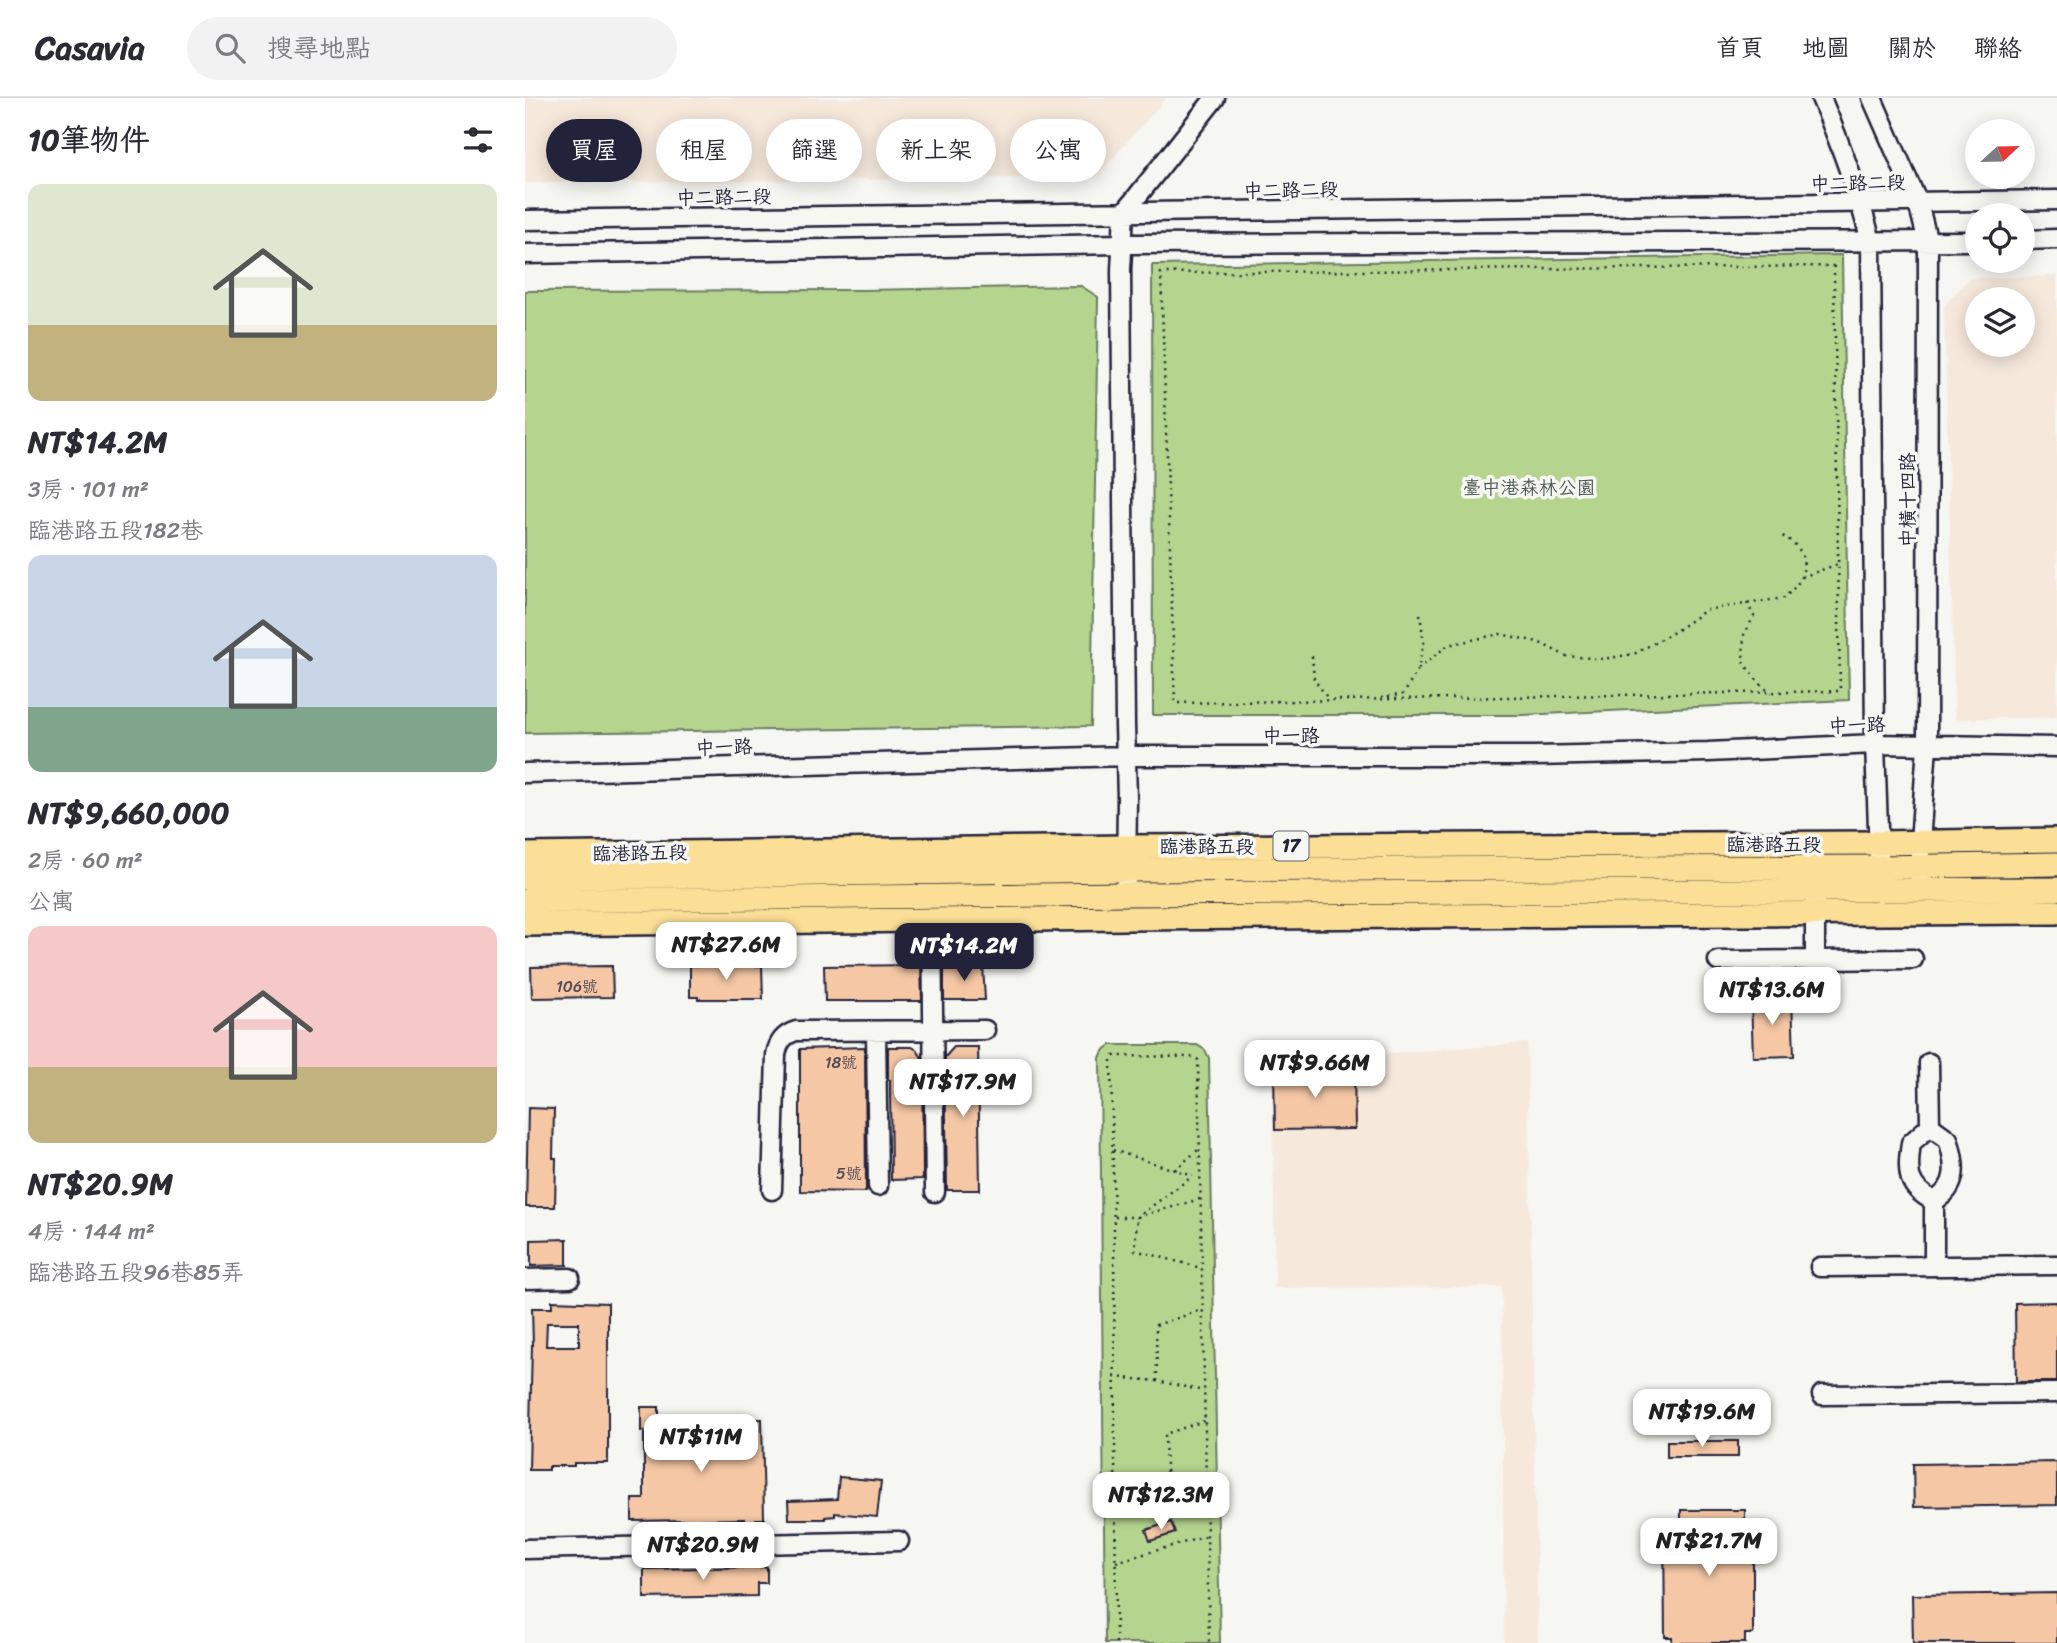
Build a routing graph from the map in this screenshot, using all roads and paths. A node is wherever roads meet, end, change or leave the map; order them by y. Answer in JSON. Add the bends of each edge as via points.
{"nodes":[{"id":1,"x":1215,"y":98,"type":"edge"},
{"id":2,"x":1821,"y":98,"type":"edge"},
{"id":3,"x":1872,"y":98,"type":"edge"},
{"id":4,"x":2057,"y":200,"type":"edge"},
{"id":5,"x":1919,"y":203,"type":"junction"},
{"id":6,"x":1861,"y":204,"type":"junction"},
{"id":7,"x":1124,"y":213,"type":"junction"},
{"id":8,"x":525,"y":220,"type":"edge"},
{"id":9,"x":2057,"y":239,"type":"edge"},
{"id":10,"x":2035,"y":240,"type":"edge"},
{"id":11,"x":1871,"y":241,"type":"junction"},
{"id":12,"x":1965,"y":241,"type":"edge"},
{"id":13,"x":1928,"y":242,"type":"junction"},
{"id":14,"x":1122,"y":244,"type":"junction"},
{"id":15,"x":525,"y":254,"type":"edge"},
{"id":16,"x":1778,"y":534,"type":"dead end"},
{"id":17,"x":1838,"y":564,"type":"junction"},
{"id":18,"x":1802,"y":577,"type":"junction"},
{"id":19,"x":1747,"y":603,"type":"junction"},
{"id":20,"x":1420,"y":614,"type":"dead end"},
{"id":21,"x":1312,"y":656,"type":"dead end"},
{"id":22,"x":1419,"y":669,"type":"junction"},
{"id":23,"x":1771,"y":693,"type":"junction"},
{"id":24,"x":1371,"y":700,"type":"junction"},
{"id":25,"x":1330,"y":701,"type":"junction"},
{"id":26,"x":1875,"y":744,"type":"junction"},
{"id":27,"x":1927,"y":746,"type":"junction"},
{"id":28,"x":2057,"y":747,"type":"edge"},
{"id":29,"x":1126,"y":756,"type":"junction"},
{"id":30,"x":525,"y":773,"type":"edge"},
{"id":31,"x":2057,"y":840,"type":"edge"},
{"id":32,"x":1920,"y":842,"type":"junction"},
{"id":33,"x":1814,"y":843,"type":"junction"},
{"id":34,"x":1879,"y":843,"type":"junction"},
{"id":35,"x":1126,"y":847,"type":"junction"},
{"id":36,"x":525,"y":855,"type":"edge"},
{"id":37,"x":2057,"y":864,"type":"edge"},
{"id":38,"x":525,"y":865,"type":"edge"},
{"id":39,"x":1920,"y":866,"type":"junction"},
{"id":40,"x":1814,"y":867,"type":"junction"},
{"id":41,"x":1879,"y":867,"type":"junction"},
{"id":42,"x":1126,"y":870,"type":"junction"},
{"id":43,"x":525,"y":878,"type":"edge"},
{"id":44,"x":2057,"y":889,"type":"edge"},
{"id":45,"x":1879,"y":890,"type":"junction"},
{"id":46,"x":1920,"y":890,"type":"junction"},
{"id":47,"x":1815,"y":891,"type":"junction"},
{"id":48,"x":1126,"y":894,"type":"junction"},
{"id":49,"x":525,"y":901,"type":"edge"},
{"id":50,"x":2057,"y":912,"type":"edge"},
{"id":51,"x":1879,"y":914,"type":"junction"},
{"id":52,"x":1919,"y":914,"type":"junction"},
{"id":53,"x":1815,"y":915,"type":"junction"},
{"id":54,"x":1126,"y":918,"type":"junction"},
{"id":55,"x":932,"y":920,"type":"junction"},
{"id":56,"x":525,"y":924,"type":"edge"},
{"id":57,"x":1913,"y":959,"type":"dead end"},
{"id":58,"x":1718,"y":961,"type":"dead end"},
{"id":59,"x":1815,"y":966,"type":"junction"},
{"id":60,"x":934,"y":1030,"type":"junction"},
{"id":61,"x":985,"y":1030,"type":"dead end"},
{"id":62,"x":876,"y":1031,"type":"junction"},
{"id":63,"x":1929,"y":1063,"type":"dead end"},
{"id":64,"x":1930,"y":1126,"type":"junction"},
{"id":65,"x":1200,"y":1148,"type":"junction"},
{"id":66,"x":1113,"y":1150,"type":"junction"},
{"id":67,"x":1175,"y":1170,"type":"junction"},
{"id":68,"x":879,"y":1186,"type":"dead end"},
{"id":69,"x":772,"y":1190,"type":"dead end"},
{"id":70,"x":935,"y":1192,"type":"dead end"},
{"id":71,"x":1200,"y":1199,"type":"junction"},
{"id":72,"x":1934,"y":1201,"type":"junction"},
{"id":73,"x":1114,"y":1217,"type":"junction"},
{"id":74,"x":1137,"y":1217,"type":"junction"},
{"id":75,"x":2057,"y":1265,"type":"edge"},
{"id":76,"x":1934,"y":1266,"type":"junction"},
{"id":77,"x":1820,"y":1267,"type":"dead end"},
{"id":78,"x":1201,"y":1268,"type":"junction"},
{"id":79,"x":570,"y":1278,"type":"dead end"},
{"id":80,"x":525,"y":1279,"type":"edge"},
{"id":81,"x":1202,"y":1310,"type":"junction"},
{"id":82,"x":1114,"y":1377,"type":"junction"},
{"id":83,"x":1157,"y":1381,"type":"junction"},
{"id":84,"x":1204,"y":1391,"type":"junction"},
{"id":85,"x":2057,"y":1393,"type":"edge"},
{"id":86,"x":1822,"y":1395,"type":"dead end"},
{"id":87,"x":1204,"y":1420,"type":"junction"},
{"id":88,"x":1206,"y":1512,"type":"junction"},
{"id":89,"x":1207,"y":1536,"type":"junction"},
{"id":90,"x":899,"y":1541,"type":"dead end"},
{"id":91,"x":525,"y":1549,"type":"edge"},
{"id":92,"x":1116,"y":1562,"type":"junction"},
{"id":93,"x":1116,"y":1643,"type":"edge"},
{"id":94,"x":1209,"y":1643,"type":"edge"}],
"edges":[{"from":1,"to":7,"type":"street"},
{"from":2,"to":6,"type":"street","name":"中橫十四路"},
{"from":3,"to":5,"type":"street","name":"中橫十四路"},
{"from":4,"to":5,"type":"street","name":"中二路二段"},
{"from":5,"to":6,"type":"street","name":"中二路二段"},
{"from":5,"to":13,"type":"street","name":"中橫十四路"},
{"from":6,"to":7,"type":"street","name":"中二路二段"},
{"from":6,"to":11,"type":"street","name":"中橫十四路"},
{"from":7,"to":8,"type":"street","name":"中二路二段"},
{"from":7,"to":14,"type":"street"},
{"from":9,"to":10,"type":"street"},
{"from":11,"to":13,"type":"street"},
{"from":11,"to":14,"type":"street"},
{"from":11,"to":26,"type":"street","name":"中橫十四路"},
{"from":12,"to":13,"type":"street"},
{"from":13,"to":27,"type":"street","name":"中橫十四路"},
{"from":14,"to":15,"type":"street"},
{"from":14,"to":29,"type":"street"},
{"from":16,"to":18,"type":"path","via":[[1793,541],[1803,556]]},
{"from":17,"to":18,"type":"path"},
{"from":17,"to":23,"type":"path","via":[[1840,691]]},
{"from":17,"to":25,"type":"path","via":[[1834,266],[1161,273],[1175,703]]},
{"from":18,"to":19,"type":"path","via":[[1784,598]]},
{"from":19,"to":22,"type":"path","via":[[1706,610],[1634,654],[1603,659],[1566,656],[1538,642],[1500,634],[1448,645]]},
{"from":19,"to":23,"type":"path","via":[[1754,616],[1744,635],[1743,662]]},
{"from":20,"to":22,"type":"path","via":[[1424,643]]},
{"from":21,"to":25,"type":"path","via":[[1314,679]]},
{"from":22,"to":24,"type":"path","via":[[1404,694]]},
{"from":23,"to":24,"type":"path"},
{"from":24,"to":25,"type":"path"},
{"from":26,"to":27,"type":"street","name":"中一路"},
{"from":26,"to":29,"type":"street","name":"中一路","via":[[1549,756]]},
{"from":26,"to":34,"type":"street","name":"中橫十四路"},
{"from":27,"to":28,"type":"street","name":"中一路"},
{"from":27,"to":32,"type":"street","name":"中橫十四路"},
{"from":29,"to":30,"type":"street","name":"中一路"},
{"from":29,"to":35,"type":"street"},
{"from":31,"to":32,"type":"main road","name":"臨港路五段","number":"17"},
{"from":32,"to":34,"type":"main road","name":"臨港路五段","number":"17"},
{"from":32,"to":39,"type":"street","name":"中橫十四路"},
{"from":33,"to":34,"type":"main road","name":"臨港路五段","number":"17"},
{"from":33,"to":35,"type":"main road","name":"臨港路五段","number":"17"},
{"from":33,"to":40,"type":"street"},
{"from":34,"to":41,"type":"street","name":"中橫十四路"},
{"from":35,"to":36,"type":"main road","name":"臨港路五段","number":"17"},
{"from":35,"to":42,"type":"street"},
{"from":36,"to":38,"type":"street"},
{"from":37,"to":39,"type":"main road","name":"臨港路五段","number":"17"},
{"from":39,"to":41,"type":"main road","name":"臨港路五段","number":"17"},
{"from":39,"to":46,"type":"street","name":"中橫十四路"},
{"from":40,"to":41,"type":"main road","name":"臨港路五段","number":"17"},
{"from":40,"to":42,"type":"main road","name":"臨港路五段","number":"17"},
{"from":40,"to":47,"type":"street"},
{"from":41,"to":45,"type":"street","name":"中橫十四路"},
{"from":42,"to":43,"type":"main road","name":"臨港路五段","number":"17"},
{"from":42,"to":48,"type":"street"},
{"from":44,"to":46,"type":"main road"},
{"from":45,"to":46,"type":"main road"},
{"from":45,"to":47,"type":"main road"},
{"from":45,"to":51,"type":"street","name":"中橫十四路"},
{"from":46,"to":52,"type":"street","name":"中橫十四路"},
{"from":47,"to":48,"type":"main road"},
{"from":47,"to":53,"type":"street"},
{"from":48,"to":49,"type":"main road"},
{"from":48,"to":54,"type":"street"},
{"from":50,"to":52,"type":"main road"},
{"from":51,"to":52,"type":"main road"},
{"from":51,"to":53,"type":"main road"},
{"from":53,"to":54,"type":"main road"},
{"from":53,"to":59,"type":"street"},
{"from":54,"to":55,"type":"main road"},
{"from":55,"to":56,"type":"main road"},
{"from":55,"to":60,"type":"street"},
{"from":57,"to":59,"type":"street"},
{"from":58,"to":59,"type":"street"},
{"from":60,"to":61,"type":"street"},
{"from":60,"to":62,"type":"street"},
{"from":60,"to":70,"type":"street"},
{"from":62,"to":68,"type":"street"},
{"from":62,"to":69,"type":"street","via":[[796,1031],[779,1042]]},
{"from":63,"to":64,"type":"street"},
{"from":64,"to":72,"type":"street","via":[[1948,1139],[1954,1169],[1946,1194]]},
{"from":64,"to":72,"type":"street","via":[[1911,1143],[1908,1168],[1919,1194]]},
{"from":65,"to":66,"type":"path","via":[[1196,1058],[1114,1056]]},
{"from":65,"to":67,"type":"path"},
{"from":65,"to":71,"type":"path"},
{"from":66,"to":67,"type":"path"},
{"from":66,"to":73,"type":"path"},
{"from":67,"to":74,"type":"path","via":[[1193,1175]]},
{"from":71,"to":74,"type":"path"},
{"from":71,"to":78,"type":"path"},
{"from":72,"to":76,"type":"street"},
{"from":73,"to":74,"type":"path"},
{"from":73,"to":82,"type":"path"},
{"from":74,"to":78,"type":"path","via":[[1135,1250]]},
{"from":75,"to":76,"type":"street"},
{"from":76,"to":77,"type":"street"},
{"from":78,"to":81,"type":"path"},
{"from":79,"to":80,"type":"street"},
{"from":81,"to":83,"type":"path","via":[[1156,1325]]},
{"from":81,"to":84,"type":"path"},
{"from":82,"to":83,"type":"path"},
{"from":82,"to":92,"type":"path"},
{"from":83,"to":84,"type":"path"},
{"from":84,"to":87,"type":"path"},
{"from":85,"to":86,"type":"street"},
{"from":87,"to":88,"type":"path"},
{"from":87,"to":88,"type":"path","via":[[1165,1434],[1167,1498]]},
{"from":88,"to":89,"type":"path"},
{"from":89,"to":92,"type":"path"},
{"from":89,"to":94,"type":"path"},
{"from":90,"to":91,"type":"street"},
{"from":92,"to":93,"type":"path"}]}
